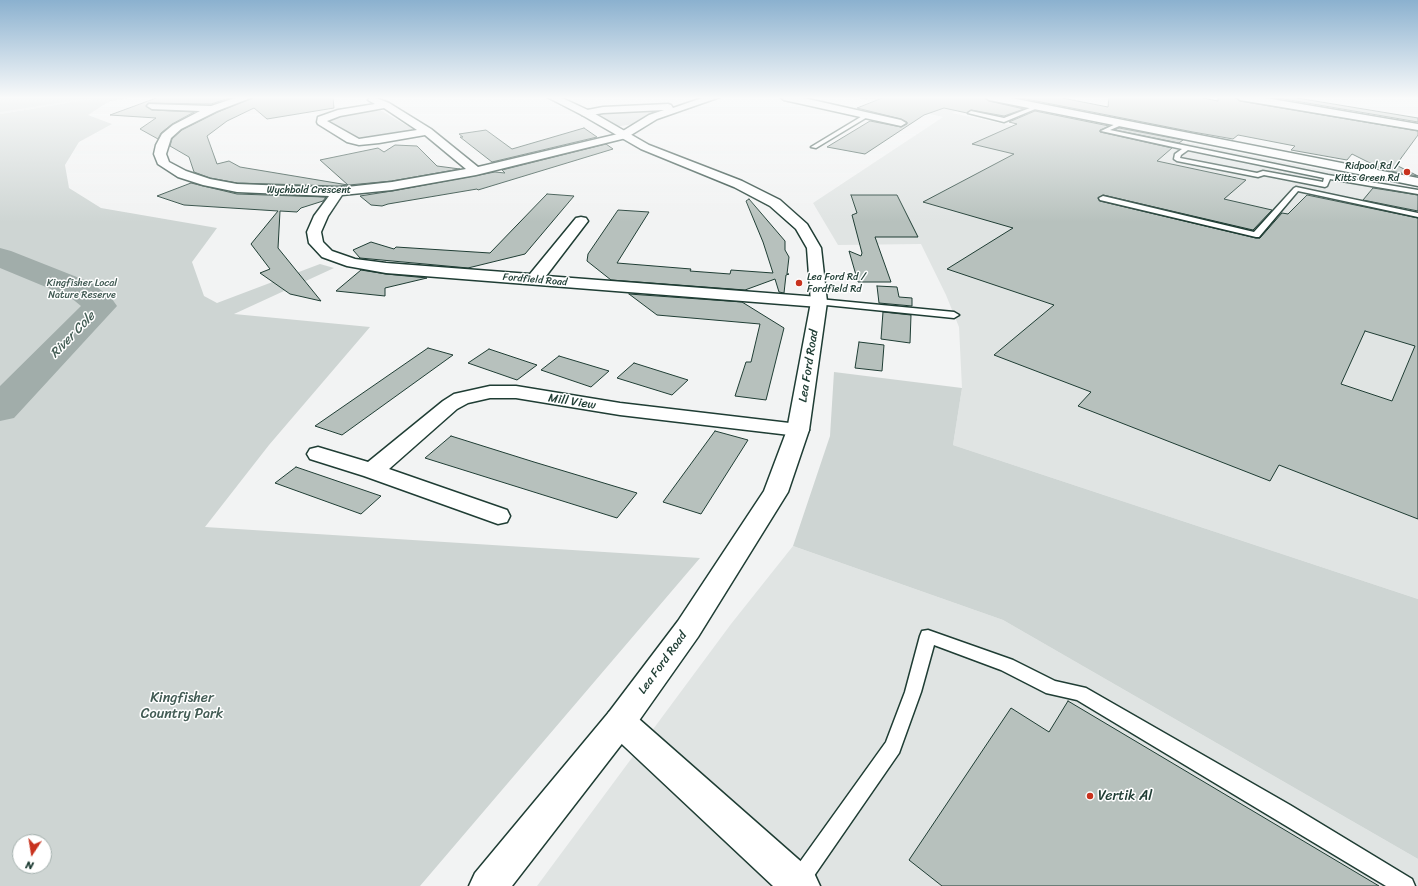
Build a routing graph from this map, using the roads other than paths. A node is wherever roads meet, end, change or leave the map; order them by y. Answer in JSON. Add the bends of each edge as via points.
{"nodes":[{"id":1,"x":165,"y":138,"type":"edge"},
{"id":2,"x":348,"y":138,"type":"edge"},
{"id":3,"x":388,"y":138,"type":"edge"},
{"id":4,"x":436,"y":138,"type":"edge"},
{"id":5,"x":598,"y":138,"type":"edge"},
{"id":6,"x":628,"y":138,"type":"edge"},
{"id":7,"x":829,"y":138,"type":"edge"},
{"id":8,"x":1135,"y":138,"type":"edge"},
{"id":9,"x":1200,"y":138,"type":"edge"},
{"id":10,"x":814,"y":147,"type":"dead end"},
{"id":11,"x":1186,"y":149,"type":"junction"},
{"id":12,"x":476,"y":171,"type":"junction"},
{"id":13,"x":1371,"y":172,"type":"junction"},
{"id":14,"x":1328,"y":177,"type":"junction"},
{"id":15,"x":1361,"y":181,"type":"junction"},
{"id":16,"x":1418,"y":182,"type":"edge"},
{"id":17,"x":338,"y":192,"type":"junction"},
{"id":18,"x":1418,"y":192,"type":"edge"},
{"id":19,"x":1103,"y":198,"type":"dead end"},
{"id":20,"x":1418,"y":215,"type":"edge"},
{"id":21,"x":581,"y":221,"type":"dead end"},
{"id":22,"x":534,"y":280,"type":"junction"},
{"id":23,"x":819,"y":302,"type":"junction"},
{"id":24,"x":954,"y":315,"type":"dead end"},
{"id":25,"x":798,"y":430,"type":"junction"},
{"id":26,"x":318,"y":454,"type":"dead end"},
{"id":27,"x":372,"y":471,"type":"junction"},
{"id":28,"x":498,"y":516,"type":"dead end"},
{"id":29,"x":620,"y":722,"type":"junction"},
{"id":30,"x":799,"y":884,"type":"edge"},
{"id":31,"x":488,"y":886,"type":"edge"},
{"id":32,"x":1405,"y":886,"type":"edge"}],
"edges":[{"from":1,"to":17,"type":"street","name":"Wychbold Crescent","via":[[160,154],[164,164],[182,174],[207,182],[238,188]]},
{"from":2,"to":3,"type":"street","via":[[359,142]]},
{"from":4,"to":12,"type":"street"},
{"from":5,"to":12,"type":"street","name":"Wychbold Crescent"},
{"from":6,"to":23,"type":"street","name":"Lea Ford Road","via":[[738,184],[764,196],[784,210],[802,227],[814,248]]},
{"from":7,"to":10,"type":"lane"},
{"from":8,"to":11,"type":"lane"},
{"from":9,"to":13,"type":"street"},
{"from":11,"to":14,"type":"lane"},
{"from":11,"to":14,"type":"lane","via":[[1178,154],[1177,159],[1325,185]]},
{"from":12,"to":17,"type":"street","name":"Wychbold Crescent","via":[[392,186]]},
{"from":13,"to":15,"type":"lane"},
{"from":13,"to":16,"type":"street"},
{"from":14,"to":15,"type":"lane"},
{"from":15,"to":18,"type":"lane"},
{"from":17,"to":22,"type":"street","name":"Fordfield Road","via":[[321,216],[314,232],[316,243],[326,254],[352,263],[386,268]]},
{"from":19,"to":20,"type":"lane","via":[[1256,235],[1296,189]]},
{"from":21,"to":22,"type":"street"},
{"from":22,"to":23,"type":"street","name":"Fordfield Road"},
{"from":23,"to":24,"type":"lane"},
{"from":23,"to":25,"type":"street","name":"Lea Ford Road"},
{"from":25,"to":27,"type":"street","name":"Mill View","via":[[620,409],[516,392],[490,392],[461,398],[450,405]]},
{"from":25,"to":29,"type":"street","name":"Lea Ford Road","via":[[776,492],[688,629]]},
{"from":26,"to":27,"type":"street"},
{"from":27,"to":28,"type":"street"},
{"from":29,"to":30,"type":"street"},
{"from":29,"to":31,"type":"street","name":"Lea Ford Road"},
{"from":30,"to":32,"type":"lane","via":[[893,747],[913,692],[928,636],[1007,665],[1052,688],[1080,693]]}]}
